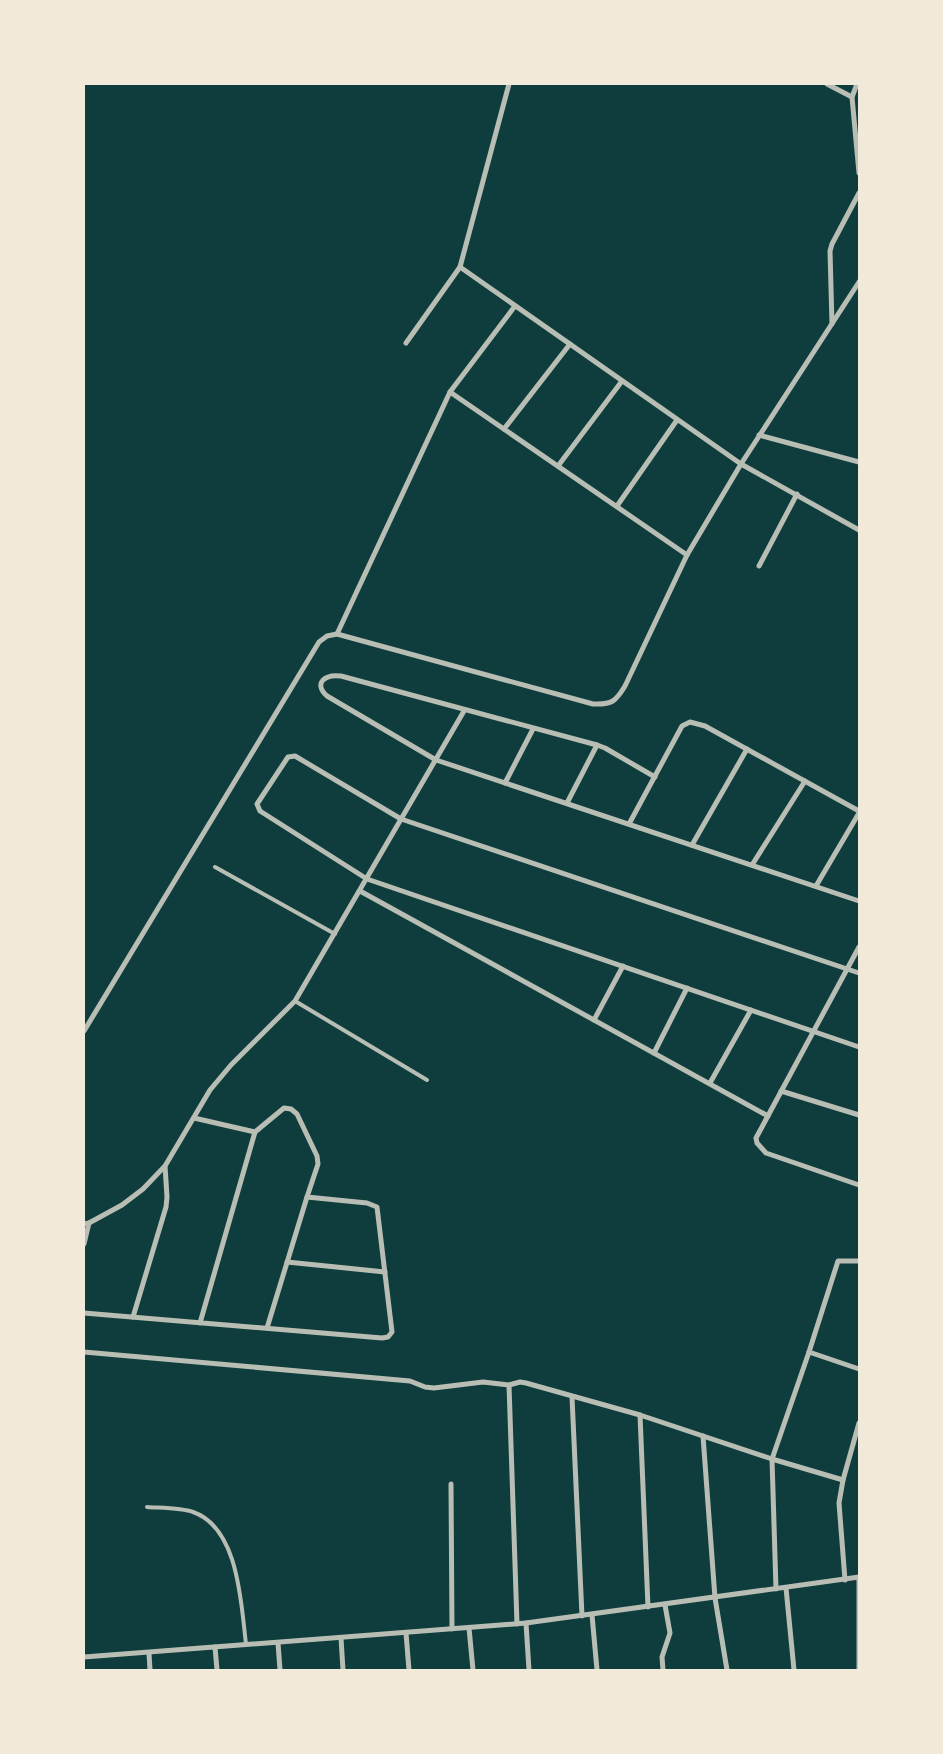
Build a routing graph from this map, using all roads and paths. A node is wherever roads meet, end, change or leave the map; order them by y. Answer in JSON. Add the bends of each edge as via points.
{"nodes":[{"id":1,"x":509,"y":84,"type":"edge"},
{"id":2,"x":827,"y":84,"type":"edge"},
{"id":3,"x":857,"y":84,"type":"edge"},
{"id":4,"x":852,"y":97,"type":"junction"},
{"id":5,"x":859,"y":173,"type":"edge"},
{"id":6,"x":859,"y":193,"type":"edge"},
{"id":7,"x":460,"y":267,"type":"junction"},
{"id":8,"x":859,"y":282,"type":"edge"},
{"id":9,"x":515,"y":306,"type":"junction"},
{"id":10,"x":832,"y":325,"type":"junction"},
{"id":11,"x":406,"y":343,"type":"dead end"},
{"id":12,"x":570,"y":344,"type":"junction"},
{"id":13,"x":622,"y":381,"type":"junction"},
{"id":14,"x":450,"y":392,"type":"junction"},
{"id":15,"x":678,"y":420,"type":"junction"},
{"id":16,"x":504,"y":429,"type":"junction"},
{"id":17,"x":760,"y":435,"type":"junction"},
{"id":18,"x":859,"y":462,"type":"edge"},
{"id":19,"x":741,"y":464,"type":"junction"},
{"id":20,"x":558,"y":466,"type":"junction"},
{"id":21,"x":797,"y":494,"type":"junction"},
{"id":22,"x":617,"y":506,"type":"junction"},
{"id":23,"x":859,"y":530,"type":"edge"},
{"id":24,"x":688,"y":555,"type":"junction"},
{"id":25,"x":759,"y":566,"type":"dead end"},
{"id":26,"x":337,"y":634,"type":"junction"},
{"id":27,"x":464,"y":711,"type":"junction"},
{"id":28,"x":533,"y":729,"type":"junction"},
{"id":29,"x":597,"y":745,"type":"junction"},
{"id":30,"x":746,"y":749,"type":"junction"},
{"id":31,"x":436,"y":760,"type":"junction"},
{"id":32,"x":654,"y":777,"type":"junction"},
{"id":33,"x":805,"y":781,"type":"junction"},
{"id":34,"x":505,"y":782,"type":"junction"},
{"id":35,"x":567,"y":803,"type":"junction"},
{"id":36,"x":859,"y":812,"type":"edge"},
{"id":37,"x":402,"y":819,"type":"junction"},
{"id":38,"x":629,"y":824,"type":"junction"},
{"id":39,"x":692,"y":845,"type":"junction"},
{"id":40,"x":752,"y":865,"type":"junction"},
{"id":41,"x":216,"y":867,"type":"dead end"},
{"id":42,"x":367,"y":879,"type":"junction"},
{"id":43,"x":816,"y":886,"type":"junction"},
{"id":44,"x":360,"y":891,"type":"junction"},
{"id":45,"x":859,"y":901,"type":"edge"},
{"id":46,"x":335,"y":934,"type":"junction"},
{"id":47,"x":859,"y":947,"type":"edge"},
{"id":48,"x":623,"y":966,"type":"junction"},
{"id":49,"x":847,"y":969,"type":"junction"},
{"id":50,"x":859,"y":973,"type":"edge"},
{"id":51,"x":687,"y":988,"type":"junction"},
{"id":52,"x":296,"y":1001,"type":"junction"},
{"id":53,"x":751,"y":1010,"type":"junction"},
{"id":54,"x":594,"y":1020,"type":"junction"},
{"id":55,"x":84,"y":1031,"type":"edge"},
{"id":56,"x":813,"y":1031,"type":"junction"},
{"id":57,"x":859,"y":1046,"type":"edge"},
{"id":58,"x":654,"y":1053,"type":"junction"},
{"id":59,"x":427,"y":1080,"type":"dead end"},
{"id":60,"x":710,"y":1084,"type":"junction"},
{"id":61,"x":781,"y":1091,"type":"junction"},
{"id":62,"x":859,"y":1115,"type":"edge"},
{"id":63,"x":768,"y":1116,"type":"junction"},
{"id":64,"x":194,"y":1118,"type":"junction"},
{"id":65,"x":255,"y":1132,"type":"junction"},
{"id":66,"x":166,"y":1166,"type":"junction"},
{"id":67,"x":859,"y":1185,"type":"edge"},
{"id":68,"x":307,"y":1197,"type":"junction"},
{"id":69,"x":86,"y":1224,"type":"edge"},
{"id":70,"x":84,"y":1244,"type":"edge"},
{"id":71,"x":859,"y":1261,"type":"edge"},
{"id":72,"x":287,"y":1262,"type":"junction"},
{"id":73,"x":385,"y":1272,"type":"junction"},
{"id":74,"x":84,"y":1313,"type":"edge"},
{"id":75,"x":133,"y":1317,"type":"junction"},
{"id":76,"x":200,"y":1323,"type":"junction"},
{"id":77,"x":267,"y":1328,"type":"junction"},
{"id":78,"x":84,"y":1352,"type":"edge"},
{"id":79,"x":808,"y":1352,"type":"junction"},
{"id":80,"x":859,"y":1369,"type":"edge"},
{"id":81,"x":509,"y":1385,"type":"junction"},
{"id":82,"x":572,"y":1397,"type":"junction"},
{"id":83,"x":640,"y":1415,"type":"junction"},
{"id":84,"x":859,"y":1423,"type":"edge"},
{"id":85,"x":703,"y":1436,"type":"junction"},
{"id":86,"x":772,"y":1459,"type":"junction"},
{"id":87,"x":843,"y":1480,"type":"junction"},
{"id":88,"x":451,"y":1484,"type":"dead end"},
{"id":89,"x":147,"y":1507,"type":"dead end"},
{"id":90,"x":859,"y":1578,"type":"edge"},
{"id":91,"x":845,"y":1580,"type":"junction"},
{"id":92,"x":786,"y":1588,"type":"junction"},
{"id":93,"x":776,"y":1589,"type":"junction"},
{"id":94,"x":715,"y":1598,"type":"junction"},
{"id":95,"x":665,"y":1604,"type":"junction"},
{"id":96,"x":648,"y":1607,"type":"junction"},
{"id":97,"x":592,"y":1615,"type":"junction"},
{"id":98,"x":582,"y":1616,"type":"junction"},
{"id":99,"x":526,"y":1623,"type":"junction"},
{"id":100,"x":517,"y":1624,"type":"junction"},
{"id":101,"x":469,"y":1628,"type":"junction"},
{"id":102,"x":452,"y":1629,"type":"junction"},
{"id":103,"x":406,"y":1633,"type":"junction"},
{"id":104,"x":340,"y":1638,"type":"junction"},
{"id":105,"x":278,"y":1642,"type":"junction"},
{"id":106,"x":246,"y":1644,"type":"junction"},
{"id":107,"x":216,"y":1647,"type":"junction"},
{"id":108,"x":149,"y":1653,"type":"junction"},
{"id":109,"x":84,"y":1657,"type":"edge"},
{"id":110,"x":150,"y":1670,"type":"edge"},
{"id":111,"x":217,"y":1670,"type":"edge"},
{"id":112,"x":280,"y":1670,"type":"edge"},
{"id":113,"x":342,"y":1670,"type":"edge"},
{"id":114,"x":409,"y":1670,"type":"edge"},
{"id":115,"x":473,"y":1670,"type":"edge"},
{"id":116,"x":529,"y":1670,"type":"edge"},
{"id":117,"x":597,"y":1670,"type":"edge"},
{"id":118,"x":663,"y":1670,"type":"edge"},
{"id":119,"x":727,"y":1670,"type":"edge"},
{"id":120,"x":794,"y":1670,"type":"edge"},
{"id":121,"x":859,"y":1670,"type":"edge"}],
"edges":[{"from":1,"to":7,"type":"street"},
{"from":2,"to":4,"type":"street"},
{"from":3,"to":4,"type":"street"},
{"from":4,"to":5,"type":"street"},
{"from":6,"to":10,"type":"street","via":[[830,251]]},
{"from":7,"to":9,"type":"street"},
{"from":7,"to":11,"type":"street"},
{"from":8,"to":10,"type":"street"},
{"from":9,"to":12,"type":"street"},
{"from":9,"to":14,"type":"street"},
{"from":10,"to":17,"type":"street"},
{"from":12,"to":13,"type":"street"},
{"from":12,"to":16,"type":"street"},
{"from":13,"to":15,"type":"street"},
{"from":13,"to":20,"type":"street"},
{"from":14,"to":16,"type":"street"},
{"from":14,"to":26,"type":"street"},
{"from":15,"to":19,"type":"street"},
{"from":15,"to":22,"type":"street"},
{"from":16,"to":20,"type":"street"},
{"from":17,"to":18,"type":"street"},
{"from":17,"to":19,"type":"street"},
{"from":19,"to":21,"type":"street"},
{"from":19,"to":24,"type":"street"},
{"from":20,"to":22,"type":"street"},
{"from":21,"to":23,"type":"street"},
{"from":21,"to":25,"type":"street"},
{"from":22,"to":24,"type":"street"},
{"from":24,"to":26,"type":"street","via":[[625,686],[617,699],[605,705]]},
{"from":26,"to":55,"type":"street","via":[[319,642]]},
{"from":27,"to":28,"type":"street"},
{"from":27,"to":31,"type":"street"},
{"from":27,"to":31,"type":"street","via":[[341,676],[324,679],[321,687],[327,696]]},
{"from":28,"to":29,"type":"street"},
{"from":28,"to":34,"type":"street"},
{"from":29,"to":32,"type":"street"},
{"from":29,"to":35,"type":"street"},
{"from":30,"to":32,"type":"street","via":[[705,726],[690,722],[682,726]]},
{"from":30,"to":33,"type":"street"},
{"from":30,"to":39,"type":"street"},
{"from":31,"to":34,"type":"street"},
{"from":31,"to":37,"type":"street"},
{"from":32,"to":38,"type":"street"},
{"from":33,"to":36,"type":"street"},
{"from":33,"to":40,"type":"street"},
{"from":34,"to":35,"type":"street"},
{"from":35,"to":38,"type":"street"},
{"from":36,"to":43,"type":"street"},
{"from":37,"to":42,"type":"street"},
{"from":37,"to":42,"type":"street","via":[[295,756],[288,757],[259,800],[260,811]]},
{"from":37,"to":49,"type":"street"},
{"from":38,"to":39,"type":"street"},
{"from":39,"to":40,"type":"street"},
{"from":40,"to":43,"type":"street"},
{"from":41,"to":46,"type":"lane"},
{"from":42,"to":44,"type":"street"},
{"from":42,"to":48,"type":"street"},
{"from":43,"to":45,"type":"street"},
{"from":44,"to":46,"type":"street"},
{"from":44,"to":54,"type":"street"},
{"from":46,"to":52,"type":"street"},
{"from":47,"to":49,"type":"street"},
{"from":48,"to":51,"type":"street"},
{"from":48,"to":54,"type":"street"},
{"from":49,"to":50,"type":"street"},
{"from":49,"to":56,"type":"street"},
{"from":51,"to":53,"type":"street"},
{"from":51,"to":58,"type":"street"},
{"from":52,"to":59,"type":"lane"},
{"from":52,"to":64,"type":"street","via":[[231,1065],[210,1090]]},
{"from":53,"to":56,"type":"street"},
{"from":53,"to":60,"type":"street"},
{"from":54,"to":58,"type":"street"},
{"from":56,"to":57,"type":"street"},
{"from":56,"to":61,"type":"street"},
{"from":58,"to":60,"type":"street"},
{"from":60,"to":63,"type":"street"},
{"from":61,"to":62,"type":"street"},
{"from":61,"to":63,"type":"street"},
{"from":63,"to":67,"type":"street","via":[[756,1138],[766,1153]]},
{"from":64,"to":65,"type":"street"},
{"from":64,"to":66,"type":"street"},
{"from":65,"to":68,"type":"street","via":[[284,1108],[297,1114],[318,1164]]},
{"from":65,"to":76,"type":"street"},
{"from":66,"to":69,"type":"street","via":[[122,1205]]},
{"from":66,"to":75,"type":"street","via":[[166,1207]]},
{"from":68,"to":72,"type":"street"},
{"from":68,"to":73,"type":"street","via":[[367,1203],[377,1207]]},
{"from":69,"to":70,"type":"street"},
{"from":71,"to":79,"type":"street","via":[[838,1261]]},
{"from":72,"to":73,"type":"street"},
{"from":72,"to":77,"type":"street"},
{"from":73,"to":77,"type":"street","via":[[392,1332],[388,1337]]},
{"from":74,"to":75,"type":"street"},
{"from":75,"to":76,"type":"street"},
{"from":76,"to":77,"type":"street"},
{"from":78,"to":81,"type":"street","via":[[410,1381],[434,1388],[483,1382]]},
{"from":79,"to":80,"type":"street"},
{"from":79,"to":86,"type":"street"},
{"from":81,"to":82,"type":"street","via":[[526,1383]]},
{"from":81,"to":100,"type":"street"},
{"from":82,"to":83,"type":"street"},
{"from":82,"to":98,"type":"street"},
{"from":83,"to":85,"type":"street"},
{"from":83,"to":96,"type":"street"},
{"from":84,"to":87,"type":"street"},
{"from":85,"to":86,"type":"street"},
{"from":85,"to":94,"type":"street"},
{"from":86,"to":87,"type":"street"},
{"from":86,"to":93,"type":"street"},
{"from":87,"to":91,"type":"street","via":[[840,1503]]},
{"from":88,"to":102,"type":"street"},
{"from":89,"to":106,"type":"lane","via":[[193,1512],[208,1520],[222,1536],[234,1562]]},
{"from":90,"to":91,"type":"street"},
{"from":90,"to":121,"type":"street"},
{"from":91,"to":92,"type":"street"},
{"from":92,"to":93,"type":"street"},
{"from":92,"to":120,"type":"street"},
{"from":93,"to":94,"type":"street"},
{"from":94,"to":95,"type":"street"},
{"from":94,"to":119,"type":"street"},
{"from":95,"to":96,"type":"street"},
{"from":95,"to":118,"type":"street","via":[[670,1633],[662,1657]]},
{"from":96,"to":97,"type":"street"},
{"from":97,"to":98,"type":"street"},
{"from":97,"to":117,"type":"street"},
{"from":98,"to":99,"type":"street"},
{"from":99,"to":100,"type":"street"},
{"from":99,"to":116,"type":"street"},
{"from":100,"to":101,"type":"street"},
{"from":101,"to":102,"type":"street"},
{"from":101,"to":115,"type":"street"},
{"from":102,"to":103,"type":"street"},
{"from":103,"to":104,"type":"street"},
{"from":103,"to":114,"type":"street"},
{"from":104,"to":105,"type":"street"},
{"from":104,"to":113,"type":"street"},
{"from":105,"to":106,"type":"street"},
{"from":105,"to":112,"type":"street"},
{"from":106,"to":107,"type":"street"},
{"from":107,"to":108,"type":"street"},
{"from":107,"to":111,"type":"street"},
{"from":108,"to":109,"type":"street"},
{"from":108,"to":110,"type":"street"}]}
